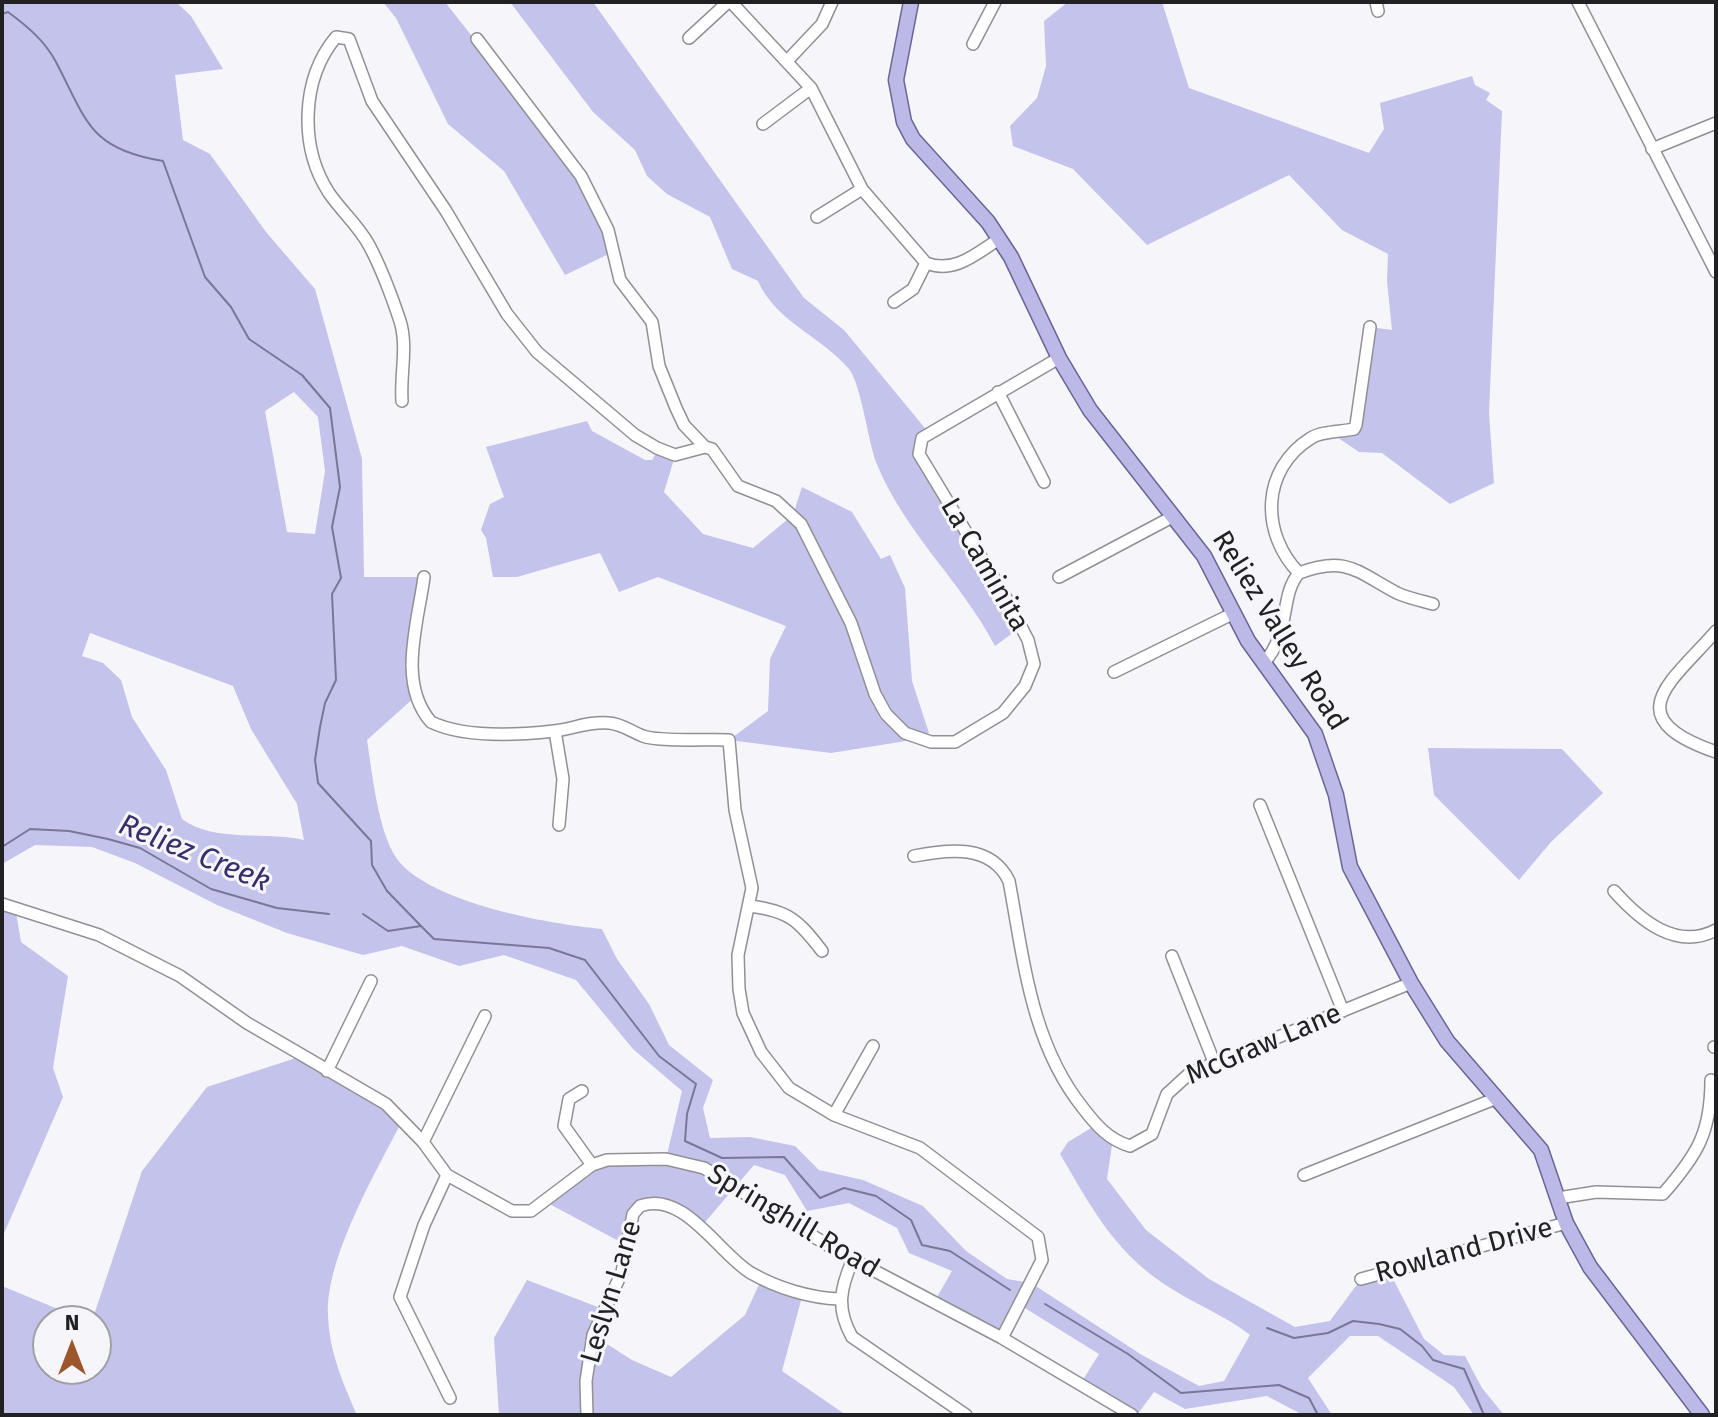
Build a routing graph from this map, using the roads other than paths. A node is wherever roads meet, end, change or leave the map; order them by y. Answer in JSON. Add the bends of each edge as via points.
{"nodes":[{"id":1,"x":730,"y":2,"type":"edge"},
{"id":2,"x":832,"y":2,"type":"edge"},
{"id":3,"x":911,"y":2,"type":"edge"},
{"id":4,"x":995,"y":2,"type":"edge"},
{"id":5,"x":1578,"y":2,"type":"edge"},
{"id":6,"x":689,"y":38,"type":"dead end"},
{"id":7,"x":477,"y":39,"type":"dead end"},
{"id":8,"x":973,"y":44,"type":"dead end"},
{"id":9,"x":788,"y":60,"type":"junction"},
{"id":10,"x":811,"y":88,"type":"junction"},
{"id":11,"x":1716,"y":123,"type":"edge"},
{"id":12,"x":763,"y":124,"type":"dead end"},
{"id":13,"x":1652,"y":149,"type":"junction"},
{"id":14,"x":862,"y":189,"type":"junction"},
{"id":15,"x":817,"y":217,"type":"dead end"},
{"id":16,"x":999,"y":239,"type":"junction"},
{"id":17,"x":926,"y":263,"type":"junction"},
{"id":18,"x":1716,"y":272,"type":"edge"},
{"id":19,"x":894,"y":302,"type":"dead end"},
{"id":20,"x":1370,"y":327,"type":"dead end"},
{"id":21,"x":1059,"y":358,"type":"junction"},
{"id":22,"x":998,"y":392,"type":"junction"},
{"id":23,"x":402,"y":401,"type":"dead end"},
{"id":24,"x":705,"y":447,"type":"junction"},
{"id":25,"x":1044,"y":482,"type":"dead end"},
{"id":26,"x":1174,"y":516,"type":"junction"},
{"id":27,"x":1299,"y":573,"type":"junction"},
{"id":28,"x":424,"y":577,"type":"dead end"},
{"id":29,"x":1059,"y":577,"type":"dead end"},
{"id":30,"x":1433,"y":604,"type":"dead end"},
{"id":31,"x":1234,"y":613,"type":"junction"},
{"id":32,"x":1716,"y":631,"type":"edge"},
{"id":33,"x":1263,"y":664,"type":"junction"},
{"id":34,"x":1114,"y":672,"type":"dead end"},
{"id":35,"x":555,"y":731,"type":"junction"},
{"id":36,"x":1716,"y":752,"type":"edge"},
{"id":37,"x":1260,"y":805,"type":"dead end"},
{"id":38,"x":559,"y":825,"type":"dead end"},
{"id":39,"x":914,"y":856,"type":"dead end"},
{"id":40,"x":1614,"y":891,"type":"dead end"},
{"id":41,"x":2,"y":904,"type":"edge"},
{"id":42,"x":750,"y":906,"type":"junction"},
{"id":43,"x":1716,"y":930,"type":"edge"},
{"id":44,"x":822,"y":951,"type":"dead end"},
{"id":45,"x":1172,"y":956,"type":"dead end"},
{"id":46,"x":371,"y":981,"type":"dead end"},
{"id":47,"x":1411,"y":983,"type":"junction"},
{"id":48,"x":1343,"y":1011,"type":"junction"},
{"id":49,"x":485,"y":1016,"type":"dead end"},
{"id":50,"x":873,"y":1046,"type":"dead end"},
{"id":51,"x":1214,"y":1062,"type":"junction"},
{"id":52,"x":327,"y":1071,"type":"junction"},
{"id":53,"x":1711,"y":1080,"type":"dead end"},
{"id":54,"x":582,"y":1091,"type":"dead end"},
{"id":55,"x":1497,"y":1098,"type":"junction"},
{"id":56,"x":834,"y":1115,"type":"junction"},
{"id":57,"x":423,"y":1142,"type":"junction"},
{"id":58,"x":592,"y":1165,"type":"junction"},
{"id":59,"x":447,"y":1175,"type":"junction"},
{"id":60,"x":1304,"y":1175,"type":"dead end"},
{"id":61,"x":1558,"y":1198,"type":"junction"},
{"id":62,"x":1566,"y":1223,"type":"junction"},
{"id":63,"x":853,"y":1259,"type":"junction"},
{"id":64,"x":1361,"y":1279,"type":"dead end"},
{"id":65,"x":839,"y":1299,"type":"junction"},
{"id":66,"x":1002,"y":1338,"type":"junction"},
{"id":67,"x":450,"y":1398,"type":"dead end"},
{"id":68,"x":1699,"y":1414,"type":"edge"},
{"id":69,"x":587,"y":1415,"type":"edge"},
{"id":70,"x":966,"y":1415,"type":"edge"},
{"id":71,"x":1132,"y":1415,"type":"edge"}],
"edges":[{"from":1,"to":6,"type":"street"},
{"from":1,"to":9,"type":"street"},
{"from":2,"to":9,"type":"street","via":[[822,24]]},
{"from":3,"to":16,"type":"main road","name":"Reliez Valley Road","via":[[896,80],[904,122],[921,152]]},
{"from":4,"to":8,"type":"street"},
{"from":5,"to":13,"type":"street"},
{"from":7,"to":24,"type":"street","via":[[581,176],[608,230],[620,280],[652,322],[659,366],[676,408]]},
{"from":9,"to":10,"type":"street"},
{"from":10,"to":12,"type":"street"},
{"from":10,"to":14,"type":"street"},
{"from":11,"to":13,"type":"street"},
{"from":13,"to":18,"type":"street"},
{"from":14,"to":15,"type":"street"},
{"from":14,"to":17,"type":"street"},
{"from":16,"to":17,"type":"street","via":[[957,265],[938,268]]},
{"from":16,"to":21,"type":"main road","name":"Reliez Valley Road"},
{"from":17,"to":19,"type":"street","via":[[913,289]]},
{"from":20,"to":27,"type":"street","via":[[1354,429],[1312,437],[1281,472],[1269,496],[1279,549]]},
{"from":21,"to":22,"type":"street","name":"La Caminita"},
{"from":21,"to":26,"type":"main road","name":"Reliez Valley Road","via":[[1090,410]]},
{"from":22,"to":24,"type":"street","name":"La Caminita","via":[[922,438],[919,454],[1028,640],[1034,664],[1003,713],[955,742],[931,742],[905,733],[886,714],[851,623],[801,524],[776,501],[738,486],[720,458]]},
{"from":22,"to":25,"type":"street"},
{"from":23,"to":24,"type":"street","via":[[399,318],[372,249],[322,181],[310,135],[310,87],[336,37],[349,39],[372,101],[507,314],[550,365],[635,435],[675,455]]},
{"from":26,"to":29,"type":"street"},
{"from":26,"to":31,"type":"main road","name":"Reliez Valley Road","via":[[1204,556]]},
{"from":27,"to":30,"type":"street","via":[[1340,564]]},
{"from":27,"to":33,"type":"street","via":[[1277,649]]},
{"from":28,"to":35,"type":"street","via":[[411,673],[425,714],[441,726],[461,730]]},
{"from":31,"to":33,"type":"main road","name":"Reliez Valley Road"},
{"from":31,"to":34,"type":"street"},
{"from":32,"to":36,"type":"street","via":[[1665,686],[1659,700],[1676,736]]},
{"from":33,"to":47,"type":"main road","name":"Reliez Valley Road","via":[[1324,751],[1350,867]]},
{"from":35,"to":38,"type":"street","via":[[563,779]]},
{"from":35,"to":42,"type":"street","via":[[608,723],[629,727],[643,737],[729,740],[735,810],[752,888]]},
{"from":37,"to":48,"type":"street"},
{"from":39,"to":51,"type":"street","name":"McGraw Lane","via":[[937,851],[976,854],[1002,868],[1046,1049],[1067,1088],[1096,1125],[1118,1142],[1130,1146],[1152,1134],[1174,1084]]},
{"from":40,"to":43,"type":"street","via":[[1631,910],[1667,933],[1698,938]]},
{"from":41,"to":52,"type":"street","name":"Springhill Road","via":[[99,935],[180,976]]},
{"from":42,"to":44,"type":"street","via":[[780,910],[802,925]]},
{"from":42,"to":56,"type":"street","via":[[738,955],[743,1013],[761,1052],[789,1088]]},
{"from":45,"to":51,"type":"street"},
{"from":46,"to":52,"type":"street"},
{"from":47,"to":48,"type":"street","name":"McGraw Lane"},
{"from":47,"to":55,"type":"main road","name":"Reliez Valley Road","via":[[1447,1041]]},
{"from":48,"to":51,"type":"street","name":"McGraw Lane"},
{"from":49,"to":57,"type":"street"},
{"from":50,"to":56,"type":"street"},
{"from":52,"to":57,"type":"street","name":"Springhill Road","via":[[386,1104]]},
{"from":53,"to":61,"type":"street","via":[[1707,1129],[1688,1165],[1663,1194],[1596,1192]]},
{"from":54,"to":58,"type":"street","via":[[569,1099],[564,1126]]},
{"from":55,"to":60,"type":"street"},
{"from":55,"to":61,"type":"main road","name":"Reliez Valley Road","via":[[1541,1150]]},
{"from":56,"to":66,"type":"street","via":[[920,1148],[1038,1237],[1042,1260]]},
{"from":57,"to":59,"type":"street","name":"Springhill Road"},
{"from":58,"to":59,"type":"street","name":"Springhill Road","via":[[522,1213]]},
{"from":58,"to":63,"type":"street","name":"Springhill Road","via":[[666,1159],[704,1168]]},
{"from":59,"to":67,"type":"street","via":[[400,1297]]},
{"from":61,"to":62,"type":"main road","name":"Reliez Valley Road"},
{"from":62,"to":64,"type":"street","name":"Rowland Drive"},
{"from":62,"to":68,"type":"main road","name":"Reliez Valley Road","via":[[1608,1295]]},
{"from":63,"to":65,"type":"street"},
{"from":63,"to":66,"type":"street","name":"Springhill Road"},
{"from":65,"to":69,"type":"street","name":"Leslyn Lane","via":[[762,1278],[727,1255],[690,1218],[660,1204],[640,1206],[633,1214],[622,1272],[593,1335],[586,1371]]},
{"from":65,"to":70,"type":"street","via":[[852,1337]]},
{"from":66,"to":71,"type":"street","name":"Springhill Road"}]}
